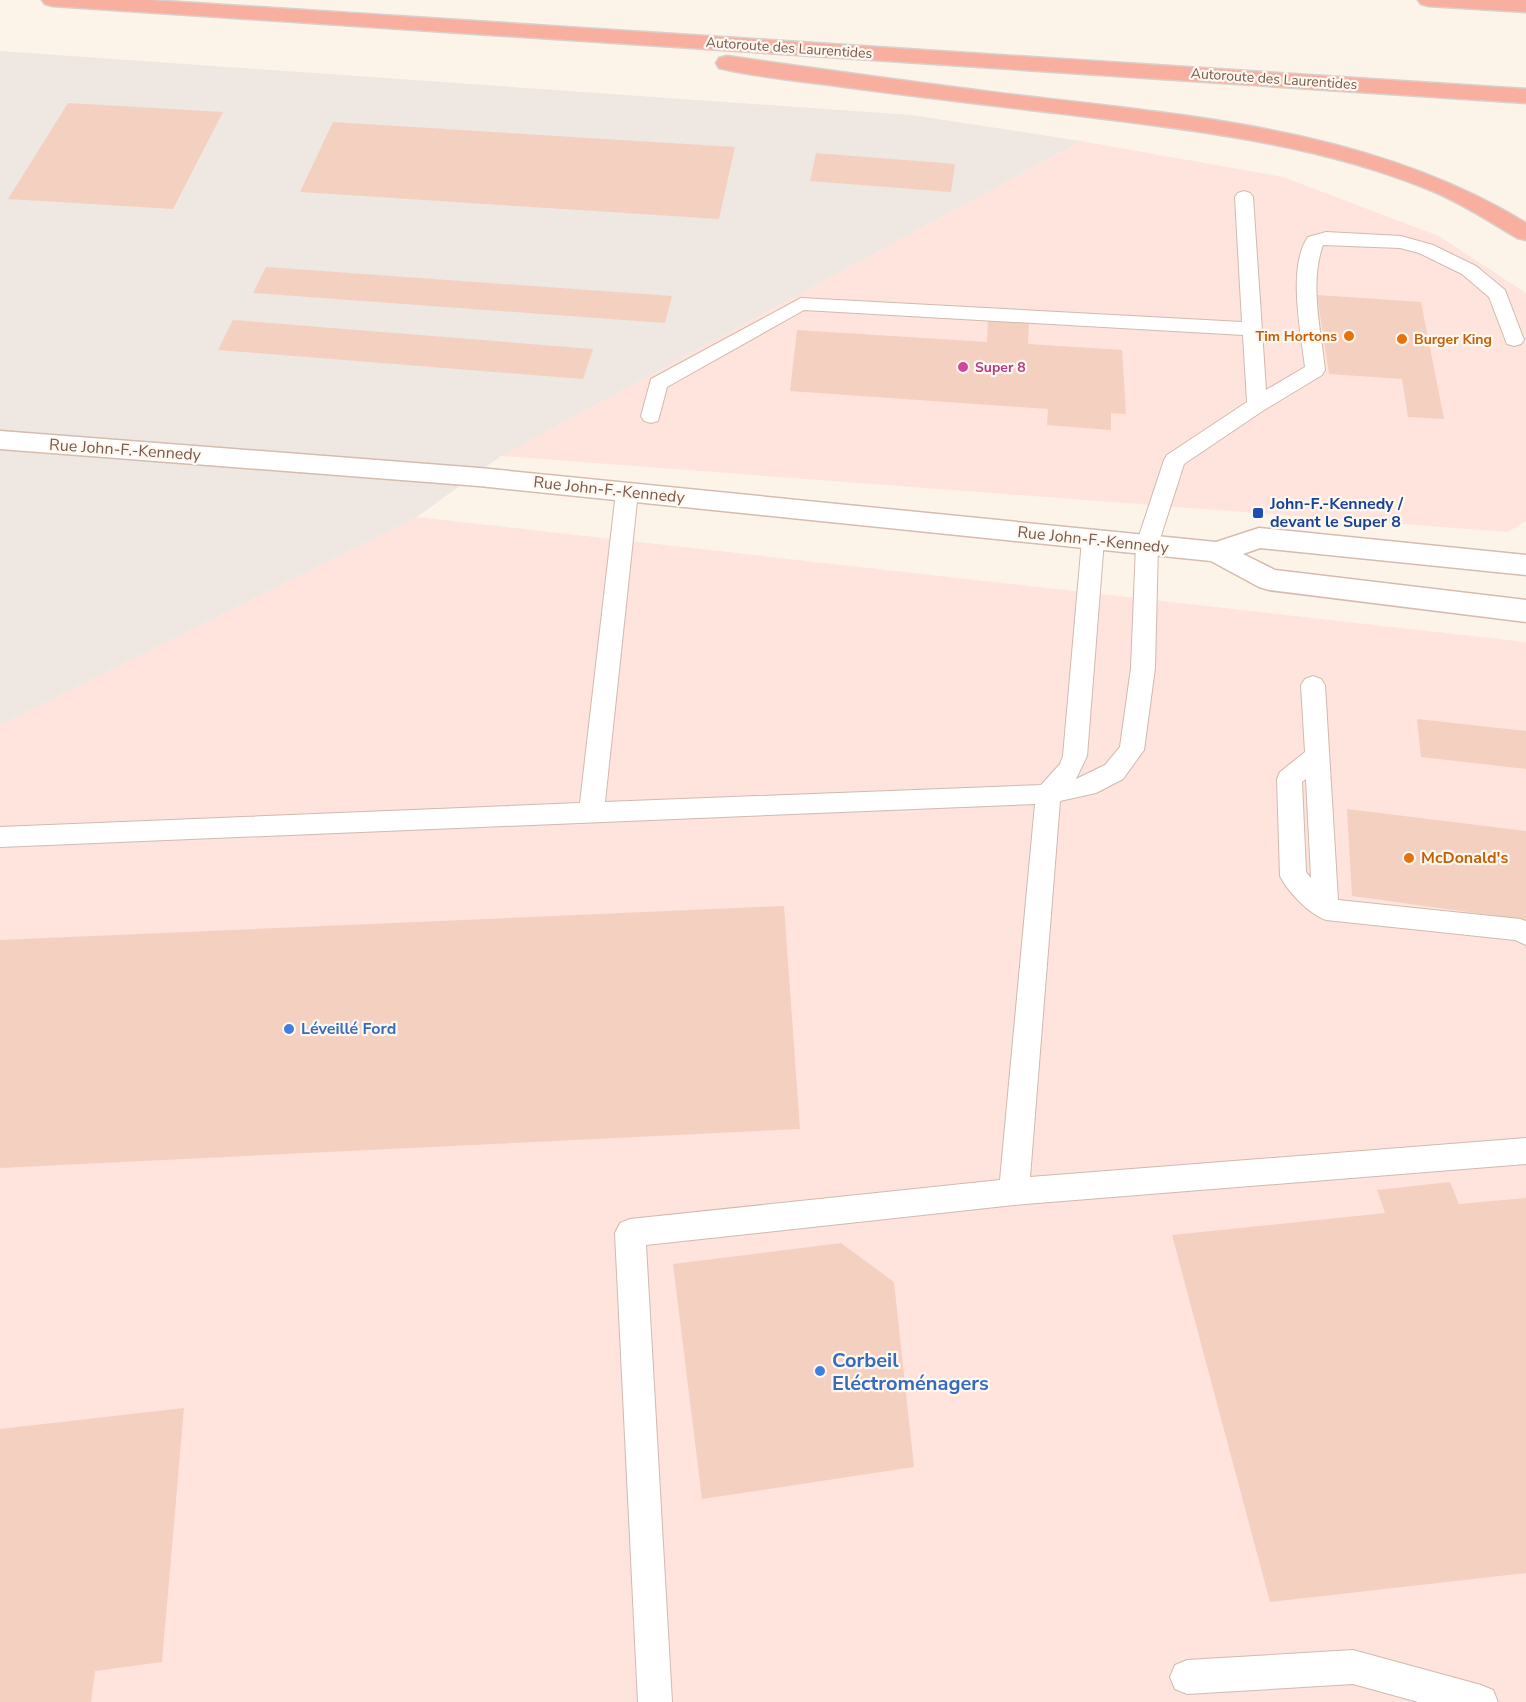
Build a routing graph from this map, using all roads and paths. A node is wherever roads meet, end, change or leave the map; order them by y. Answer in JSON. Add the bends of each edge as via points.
{"nodes":[{"id":1,"x":52,"y":0,"type":"edge"},
{"id":2,"x":1428,"y":0,"type":"edge"},
{"id":3,"x":1526,"y":6,"type":"edge"},
{"id":4,"x":455,"y":26,"type":"junction"},
{"id":5,"x":1526,"y":96,"type":"edge"},
{"id":6,"x":1244,"y":197,"type":"dead end"},
{"id":7,"x":1526,"y":233,"type":"edge"},
{"id":8,"x":1252,"y":329,"type":"junction"},
{"id":9,"x":1514,"y":340,"type":"dead end"},
{"id":10,"x":1257,"y":405,"type":"junction"},
{"id":11,"x":651,"y":416,"type":"dead end"},
{"id":12,"x":0,"y":440,"type":"edge"},
{"id":13,"x":627,"y":492,"type":"junction"},
{"id":14,"x":1093,"y":540,"type":"junction"},
{"id":15,"x":1147,"y":545,"type":"junction"},
{"id":16,"x":1217,"y":552,"type":"junction"},
{"id":17,"x":1526,"y":565,"type":"edge"},
{"id":18,"x":1526,"y":611,"type":"edge"},
{"id":19,"x":1313,"y":685,"type":"dead end"},
{"id":20,"x":1048,"y":794,"type":"junction"},
{"id":21,"x":591,"y":814,"type":"junction"},
{"id":22,"x":0,"y":837,"type":"edge"},
{"id":23,"x":1526,"y":934,"type":"edge"},
{"id":24,"x":1526,"y":1150,"type":"edge"},
{"id":25,"x":1014,"y":1192,"type":"junction"},
{"id":26,"x":1186,"y":1677,"type":"dead end"},
{"id":27,"x":655,"y":1702,"type":"edge"},
{"id":28,"x":1481,"y":1702,"type":"edge"}],
"edges":[{"from":1,"to":4,"type":"highway","name":"Autoroute des Laurentides"},
{"from":2,"to":3,"type":"highway"},
{"from":4,"to":5,"type":"highway","name":"Autoroute des Laurentides"},
{"from":4,"to":7,"type":"highway","via":[[1237,132],[1407,174],[1467,198]]},
{"from":6,"to":8,"type":"lane"},
{"from":8,"to":10,"type":"lane"},
{"from":8,"to":11,"type":"lane","via":[[801,304],[658,384]]},
{"from":9,"to":10,"type":"lane","via":[[1498,294],[1469,270],[1426,249],[1401,242],[1326,238],[1315,241],[1307,270],[1315,370]]},
{"from":10,"to":15,"type":"lane","via":[[1175,460]]},
{"from":12,"to":13,"type":"street","name":"Rue John-F.-Kennedy"},
{"from":13,"to":14,"type":"street","name":"Rue John-F.-Kennedy"},
{"from":13,"to":21,"type":"lane"},
{"from":14,"to":15,"type":"street","name":"Rue John-F.-Kennedy"},
{"from":14,"to":20,"type":"lane","via":[[1075,756],[1070,769]]},
{"from":15,"to":16,"type":"street","name":"Rue John-F.-Kennedy"},
{"from":15,"to":20,"type":"lane","via":[[1143,668],[1132,750],[1114,772],[1087,786]]},
{"from":16,"to":17,"type":"street","name":"Rue John-F.-Kennedy","via":[[1259,538]]},
{"from":16,"to":18,"type":"street","name":"Rue John-F.-Kennedy","via":[[1269,580]]},
{"from":19,"to":23,"type":"lane","via":[[1326,909],[1520,930]]},
{"from":20,"to":21,"type":"lane"},
{"from":20,"to":25,"type":"lane"},
{"from":21,"to":22,"type":"lane"},
{"from":24,"to":25,"type":"lane"},
{"from":25,"to":27,"type":"lane","via":[[630,1233]]},
{"from":26,"to":28,"type":"lane","via":[[1353,1667]]}]}
